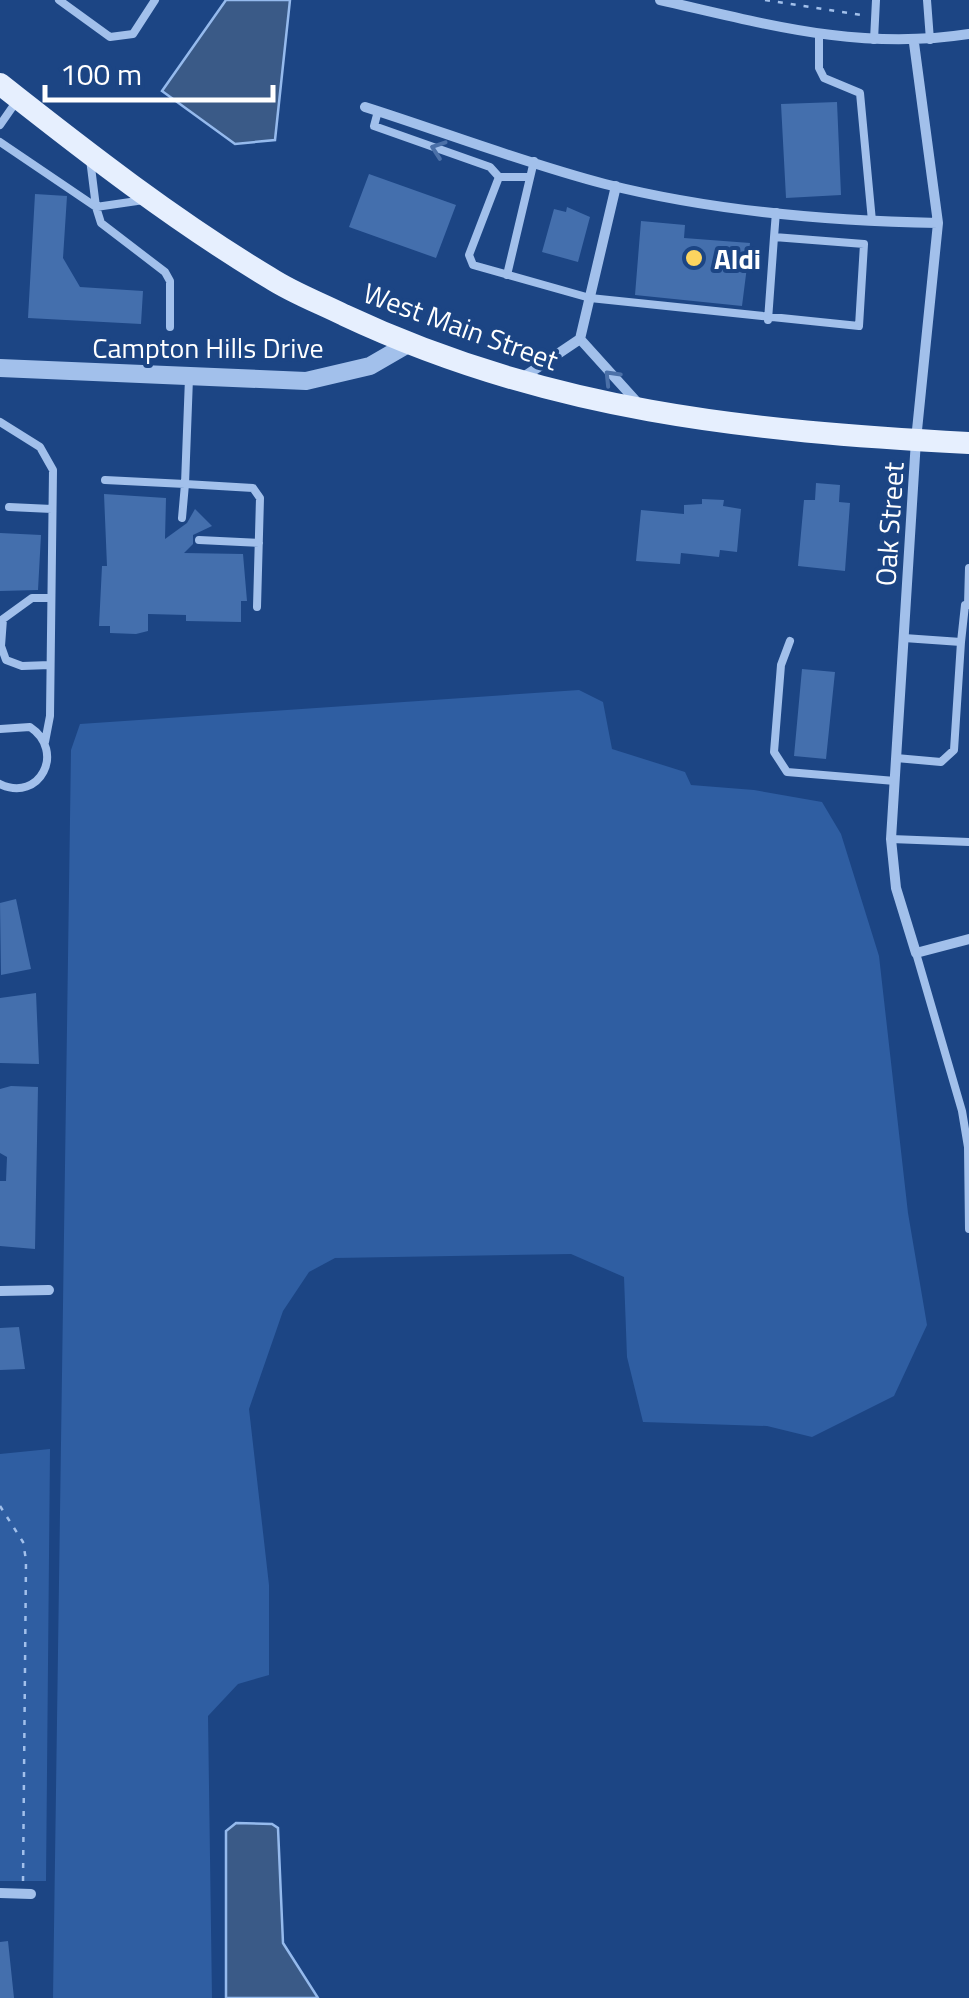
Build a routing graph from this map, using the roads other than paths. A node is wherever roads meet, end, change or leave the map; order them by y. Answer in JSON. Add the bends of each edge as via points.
{"nodes":[{"id":1,"x":59,"y":0,"type":"edge"},
{"id":2,"x":154,"y":0,"type":"edge"},
{"id":3,"x":660,"y":0,"type":"edge"},
{"id":4,"x":876,"y":0,"type":"edge"},
{"id":5,"x":928,"y":0,"type":"edge"},
{"id":6,"x":819,"y":34,"type":"junction"},
{"id":7,"x":969,"y":34,"type":"edge"},
{"id":8,"x":874,"y":40,"type":"junction"},
{"id":9,"x":930,"y":40,"type":"junction"},
{"id":10,"x":914,"y":42,"type":"junction"},
{"id":11,"x":0,"y":84,"type":"edge"},
{"id":12,"x":19,"y":99,"type":"junction"},
{"id":13,"x":365,"y":106,"type":"dead end"},
{"id":14,"x":378,"y":111,"type":"junction"},
{"id":15,"x":0,"y":126,"type":"edge"},
{"id":16,"x":0,"y":142,"type":"edge"},
{"id":17,"x":89,"y":155,"type":"junction"},
{"id":18,"x":534,"y":161,"type":"junction"},
{"id":19,"x":528,"y":177,"type":"junction"},
{"id":20,"x":499,"y":178,"type":"junction"},
{"id":21,"x":616,"y":186,"type":"junction"},
{"id":22,"x":154,"y":199,"type":"junction"},
{"id":23,"x":96,"y":207,"type":"junction"},
{"id":24,"x":776,"y":212,"type":"junction"},
{"id":25,"x":872,"y":221,"type":"junction"},
{"id":26,"x":938,"y":223,"type":"junction"},
{"id":27,"x":774,"y":237,"type":"junction"},
{"id":28,"x":507,"y":275,"type":"junction"},
{"id":29,"x":590,"y":298,"type":"junction"},
{"id":30,"x":768,"y":320,"type":"junction"},
{"id":31,"x":170,"y":327,"type":"dead end"},
{"id":32,"x":580,"y":339,"type":"junction"},
{"id":33,"x":408,"y":344,"type":"junction"},
{"id":34,"x":0,"y":368,"type":"edge"},
{"id":35,"x":189,"y":378,"type":"junction"},
{"id":36,"x":516,"y":381,"type":"junction"},
{"id":37,"x":646,"y":411,"type":"junction"},
{"id":38,"x":0,"y":422,"type":"edge"},
{"id":39,"x":916,"y":440,"type":"junction"},
{"id":40,"x":969,"y":443,"type":"edge"},
{"id":41,"x":105,"y":480,"type":"dead end"},
{"id":42,"x":185,"y":484,"type":"junction"},
{"id":43,"x":8,"y":507,"type":"dead end"},
{"id":44,"x":52,"y":509,"type":"junction"},
{"id":45,"x":182,"y":518,"type":"dead end"},
{"id":46,"x":199,"y":540,"type":"dead end"},
{"id":47,"x":259,"y":543,"type":"junction"},
{"id":48,"x":969,"y":568,"type":"edge"},
{"id":49,"x":51,"y":598,"type":"junction"},
{"id":50,"x":967,"y":605,"type":"edge"},
{"id":51,"x":257,"y":607,"type":"dead end"},
{"id":52,"x":904,"y":638,"type":"junction"},
{"id":53,"x":790,"y":641,"type":"dead end"},
{"id":54,"x":961,"y":642,"type":"junction"},
{"id":55,"x":50,"y":666,"type":"junction"},
{"id":56,"x":0,"y":730,"type":"edge"},
{"id":57,"x":45,"y":742,"type":"junction"},
{"id":58,"x":896,"y":758,"type":"junction"},
{"id":59,"x":895,"y":781,"type":"junction"},
{"id":60,"x":0,"y":784,"type":"edge"},
{"id":61,"x":891,"y":839,"type":"junction"},
{"id":62,"x":969,"y":842,"type":"edge"},
{"id":63,"x":969,"y":940,"type":"edge"},
{"id":64,"x":916,"y":953,"type":"junction"},
{"id":65,"x":969,"y":1230,"type":"edge"},
{"id":66,"x":49,"y":1290,"type":"dead end"},
{"id":67,"x":0,"y":1291,"type":"edge"},
{"id":68,"x":0,"y":1893,"type":"edge"},
{"id":69,"x":27,"y":1894,"type":"road end"}],
"edges":[{"from":1,"to":2,"type":"lane","via":[[110,37],[133,34]]},
{"from":3,"to":6,"type":"street"},
{"from":4,"to":8,"type":"lane"},
{"from":5,"to":9,"type":"lane"},
{"from":6,"to":8,"type":"street"},
{"from":6,"to":25,"type":"lane","via":[[824,78],[860,93]]},
{"from":7,"to":9,"type":"street"},
{"from":8,"to":10,"type":"street"},
{"from":9,"to":10,"type":"street"},
{"from":10,"to":26,"type":"street","name":"Oak Street"},
{"from":11,"to":12,"type":"main road","name":"West Main Street"},
{"from":12,"to":15,"type":"lane"},
{"from":12,"to":17,"type":"main road","name":"West Main Street"},
{"from":13,"to":14,"type":"street"},
{"from":14,"to":18,"type":"street"},
{"from":20,"to":14,"type":"lane","one_way":true,"via":[[490,167],[374,126]]},
{"from":16,"to":23,"type":"lane"},
{"from":17,"to":22,"type":"main road","name":"West Main Street"},
{"from":17,"to":23,"type":"lane"},
{"from":18,"to":19,"type":"lane"},
{"from":18,"to":21,"type":"street"},
{"from":19,"to":20,"type":"lane"},
{"from":19,"to":28,"type":"lane"},
{"from":20,"to":28,"type":"lane","via":[[469,255],[473,265]]},
{"from":21,"to":24,"type":"street"},
{"from":21,"to":29,"type":"street"},
{"from":22,"to":23,"type":"lane"},
{"from":22,"to":33,"type":"main road","name":"West Main Street","via":[[271,280]]},
{"from":23,"to":31,"type":"lane","via":[[101,223],[170,282]]},
{"from":24,"to":25,"type":"street"},
{"from":24,"to":27,"type":"lane"},
{"from":25,"to":26,"type":"street"},
{"from":26,"to":39,"type":"street","name":"Oak Street"},
{"from":27,"to":30,"type":"lane"},
{"from":27,"to":30,"type":"lane","via":[[866,249],[859,326]]},
{"from":28,"to":29,"type":"lane"},
{"from":29,"to":30,"type":"lane"},
{"from":29,"to":32,"type":"street"},
{"from":32,"to":36,"type":"street"},
{"from":37,"to":32,"type":"street","one_way":true},
{"from":33,"to":35,"type":"street","name":"Campton Hills Drive","via":[[370,366],[306,381]]},
{"from":33,"to":36,"type":"main road","name":"West Main Street"},
{"from":34,"to":35,"type":"street","name":"Campton Hills Drive"},
{"from":35,"to":42,"type":"lane"},
{"from":36,"to":37,"type":"main road","name":"West Main Street"},
{"from":37,"to":39,"type":"main road","name":"West Main Street"},
{"from":38,"to":44,"type":"lane","via":[[48,455]]},
{"from":39,"to":40,"type":"main road","name":"West Main Street"},
{"from":39,"to":52,"type":"street","name":"Oak Street"},
{"from":41,"to":42,"type":"lane"},
{"from":42,"to":45,"type":"lane"},
{"from":42,"to":47,"type":"lane","via":[[253,488],[260,498]]},
{"from":43,"to":44,"type":"lane"},
{"from":44,"to":49,"type":"lane"},
{"from":46,"to":47,"type":"lane"},
{"from":47,"to":51,"type":"lane"},
{"from":48,"to":50,"type":"lane"},
{"from":49,"to":55,"type":"lane"},
{"from":49,"to":55,"type":"lane","via":[[32,598],[3,619],[1,646],[6,660]]},
{"from":50,"to":54,"type":"lane"},
{"from":52,"to":54,"type":"lane"},
{"from":52,"to":58,"type":"street","name":"Oak Street"},
{"from":53,"to":59,"type":"lane","via":[[781,665],[774,752],[788,772]]},
{"from":54,"to":58,"type":"lane","via":[[954,750],[941,762]]},
{"from":55,"to":57,"type":"lane"},
{"from":56,"to":57,"type":"lane","via":[[30,728]]},
{"from":57,"to":60,"type":"lane","via":[[48,763],[37,782],[17,789]]},
{"from":58,"to":59,"type":"street","name":"Oak Street"},
{"from":59,"to":61,"type":"street","name":"Oak Street"},
{"from":61,"to":62,"type":"lane"},
{"from":61,"to":64,"type":"street","name":"Oak Street","via":[[896,888]]},
{"from":63,"to":64,"type":"street"},
{"from":64,"to":65,"type":"lane","via":[[962,1111]]},
{"from":66,"to":67,"type":"street"},
{"from":68,"to":69,"type":"street"}]}
